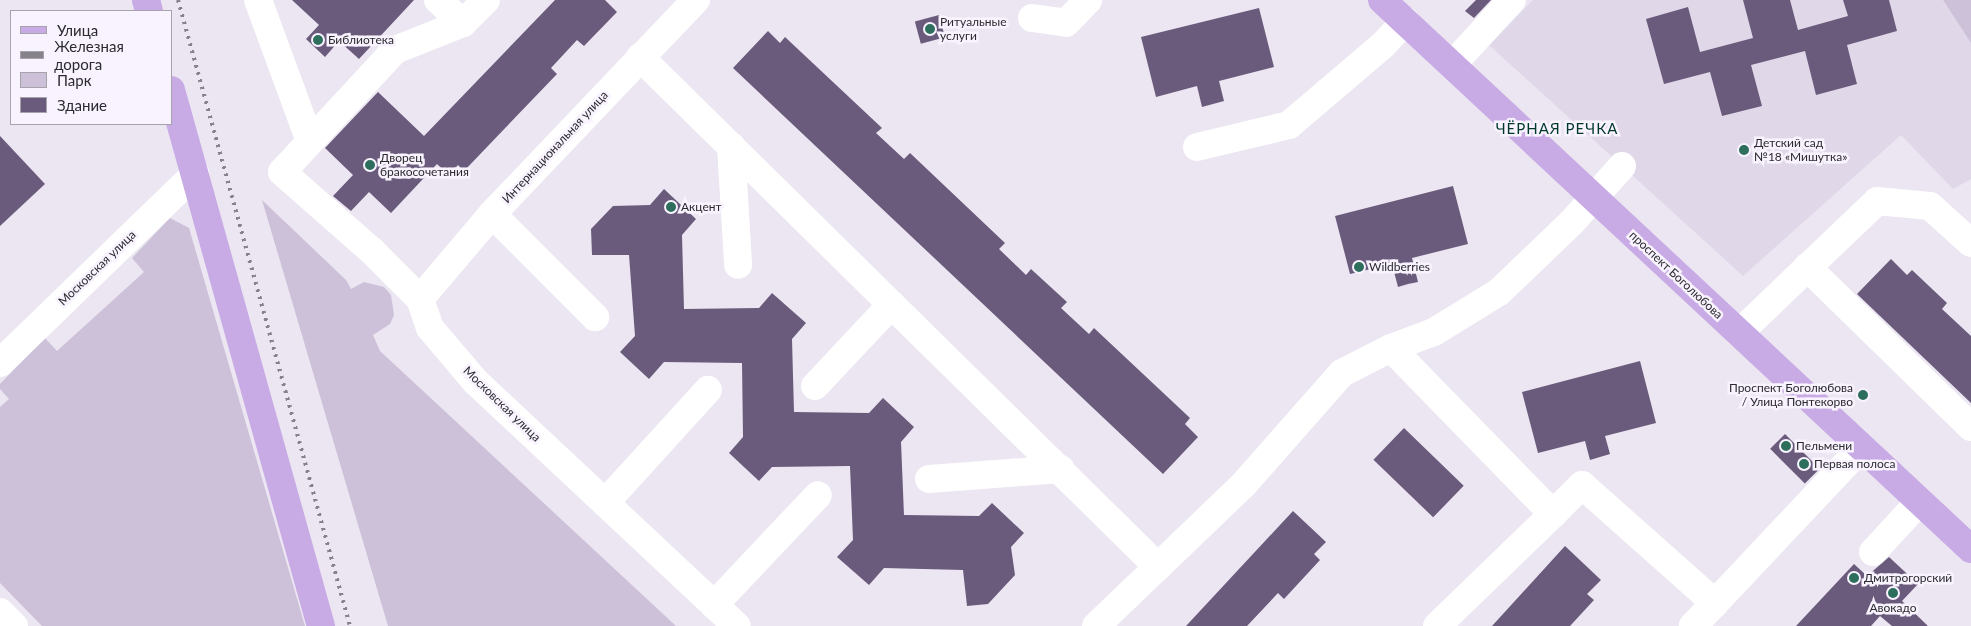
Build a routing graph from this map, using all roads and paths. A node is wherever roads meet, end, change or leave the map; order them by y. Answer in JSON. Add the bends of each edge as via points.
{"nodes":[{"id":1,"x":258,"y":0,"type":"edge"},
{"id":2,"x":438,"y":0,"type":"edge"},
{"id":3,"x":486,"y":0,"type":"edge"},
{"id":4,"x":696,"y":0,"type":"edge"},
{"id":5,"x":1088,"y":0,"type":"edge"},
{"id":6,"x":1382,"y":0,"type":"edge"},
{"id":7,"x":1512,"y":0,"type":"edge"},
{"id":8,"x":1032,"y":18,"type":"dead end"},
{"id":9,"x":1405,"y":21,"type":"junction"},
{"id":10,"x":463,"y":23,"type":"junction"},
{"id":11,"x":640,"y":58,"type":"junction"},
{"id":12,"x":1452,"y":65,"type":"junction"},
{"id":13,"x":172,"y":94,"type":"edge"},
{"id":14,"x":310,"y":141,"type":"junction"},
{"id":15,"x":731,"y":146,"type":"junction"},
{"id":16,"x":1197,"y":147,"type":"dead end"},
{"id":17,"x":1622,"y":166,"type":"dead end"},
{"id":18,"x":195,"y":174,"type":"junction"},
{"id":19,"x":1593,"y":197,"type":"junction"},
{"id":20,"x":492,"y":214,"type":"junction"},
{"id":21,"x":1971,"y":243,"type":"edge"},
{"id":22,"x":738,"y":265,"type":"dead end"},
{"id":23,"x":1808,"y":267,"type":"junction"},
{"id":24,"x":420,"y":299,"type":"junction"},
{"id":25,"x":892,"y":304,"type":"junction"},
{"id":26,"x":594,"y":316,"type":"dead end"},
{"id":27,"x":1739,"y":333,"type":"junction"},
{"id":28,"x":1391,"y":348,"type":"junction"},
{"id":29,"x":0,"y":363,"type":"edge"},
{"id":30,"x":815,"y":386,"type":"dead end"},
{"id":31,"x":708,"y":390,"type":"dead end"},
{"id":32,"x":1971,"y":427,"type":"edge"},
{"id":33,"x":1862,"y":448,"type":"junction"},
{"id":34,"x":1061,"y":469,"type":"junction"},
{"id":35,"x":929,"y":479,"type":"dead end"},
{"id":36,"x":818,"y":495,"type":"dead end"},
{"id":37,"x":1920,"y":501,"type":"junction"},
{"id":38,"x":605,"y":502,"type":"junction"},
{"id":39,"x":1553,"y":514,"type":"junction"},
{"id":40,"x":1971,"y":549,"type":"edge"},
{"id":41,"x":1873,"y":552,"type":"dead end"},
{"id":42,"x":1158,"y":567,"type":"junction"},
{"id":43,"x":1715,"y":603,"type":"junction"},
{"id":44,"x":714,"y":605,"type":"junction"},
{"id":45,"x":0,"y":612,"type":"edge"},
{"id":46,"x":14,"y":626,"type":"edge"},
{"id":47,"x":321,"y":626,"type":"edge"},
{"id":48,"x":737,"y":626,"type":"edge"},
{"id":49,"x":1096,"y":626,"type":"edge"},
{"id":50,"x":1437,"y":626,"type":"edge"},
{"id":51,"x":1693,"y":626,"type":"edge"}],
"edges":[{"from":1,"to":14,"type":"street"},
{"from":2,"to":10,"type":"street"},
{"from":3,"to":10,"type":"street"},
{"from":4,"to":11,"type":"street","name":"Интернациональная улица"},
{"from":5,"to":8,"type":"street","via":[[1066,23]]},
{"from":6,"to":9,"type":"main road","name":"проспект Боголюбова"},
{"from":7,"to":12,"type":"street"},
{"from":9,"to":12,"type":"main road","name":"проспект Боголюбова"},
{"from":9,"to":16,"type":"street","via":[[1384,45],[1289,125]]},
{"from":10,"to":14,"type":"street","via":[[395,50]]},
{"from":11,"to":15,"type":"street"},
{"from":11,"to":20,"type":"street","name":"Интернациональная улица"},
{"from":12,"to":19,"type":"main road","name":"проспект Боголюбова"},
{"from":13,"to":18,"type":"main road"},
{"from":14,"to":24,"type":"street","name":"Московская улица","via":[[282,172],[372,251]]},
{"from":15,"to":22,"type":"street"},
{"from":15,"to":25,"type":"street"},
{"from":17,"to":19,"type":"street"},
{"from":18,"to":29,"type":"street","name":"Московская улица"},
{"from":18,"to":47,"type":"main road"},
{"from":19,"to":27,"type":"main road","name":"проспект Боголюбова"},
{"from":19,"to":28,"type":"street","via":[[1499,292],[1434,332]]},
{"from":20,"to":24,"type":"street","name":"Интернациональная улица"},
{"from":20,"to":26,"type":"street"},
{"from":21,"to":23,"type":"street","via":[[1930,206],[1877,201]]},
{"from":23,"to":27,"type":"street"},
{"from":23,"to":32,"type":"street"},
{"from":24,"to":38,"type":"street","name":"Московская улица","via":[[430,328],[476,382]]},
{"from":25,"to":30,"type":"street"},
{"from":25,"to":34,"type":"street"},
{"from":27,"to":33,"type":"main road","name":"проспект Боголюбова"},
{"from":28,"to":39,"type":"street"},
{"from":28,"to":42,"type":"street","via":[[1342,373],[1244,484]]},
{"from":31,"to":38,"type":"street"},
{"from":33,"to":37,"type":"main road","name":"проспект Боголюбова"},
{"from":33,"to":43,"type":"street"},
{"from":34,"to":35,"type":"street"},
{"from":34,"to":42,"type":"street"},
{"from":36,"to":44,"type":"street"},
{"from":37,"to":40,"type":"main road","name":"проспект Боголюбова"},
{"from":37,"to":41,"type":"street"},
{"from":38,"to":44,"type":"street","name":"Московская улица"},
{"from":39,"to":43,"type":"street","via":[[1582,486]]},
{"from":39,"to":50,"type":"street"},
{"from":42,"to":49,"type":"street"},
{"from":43,"to":51,"type":"street"},
{"from":44,"to":48,"type":"street","name":"Московская улица"},
{"from":45,"to":46,"type":"street"}]}
